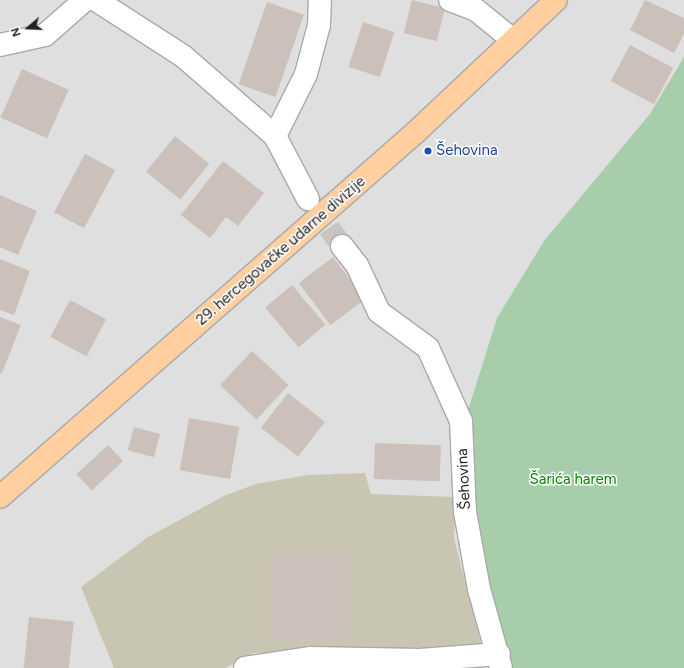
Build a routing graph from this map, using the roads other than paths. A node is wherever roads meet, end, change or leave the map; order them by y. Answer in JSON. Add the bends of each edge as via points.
{"nodes":[{"id":1,"x":85,"y":0,"type":"edge"},
{"id":2,"x":96,"y":0,"type":"edge"},
{"id":3,"x":320,"y":0,"type":"edge"},
{"id":4,"x":450,"y":0,"type":"edge"},
{"id":5,"x":556,"y":0,"type":"edge"},
{"id":6,"x":513,"y":40,"type":"junction"},
{"id":7,"x":0,"y":45,"type":"edge"},
{"id":8,"x":274,"y":136,"type":"junction"},
{"id":9,"x":308,"y":199,"type":"tunnel mouth"},
{"id":10,"x":342,"y":246,"type":"tunnel mouth"},
{"id":11,"x":0,"y":497,"type":"edge"},
{"id":12,"x":500,"y":661,"type":"edge"},
{"id":13,"x":245,"y":668,"type":"edge"}],
"edges":[{"from":1,"to":7,"type":"street","via":[[45,35]]},
{"from":2,"to":8,"type":"street","via":[[183,56]]},
{"from":3,"to":8,"type":"street","via":[[319,25],[306,74]]},
{"from":4,"to":6,"type":"street","via":[[476,10]]},
{"from":5,"to":6,"type":"main road","name":"29. hercegovačke udarne divizije"},
{"from":6,"to":11,"type":"main road","name":"29. hercegovačke udarne divizije","via":[[416,132]]},
{"from":8,"to":9,"type":"street"},
{"from":10,"to":12,"type":"street","name":"Šehovina","via":[[357,265],[379,312],[428,348],[461,421],[465,512],[479,589]]},
{"from":12,"to":13,"type":"street","name":"Šehovina","via":[[311,658]]}]}
